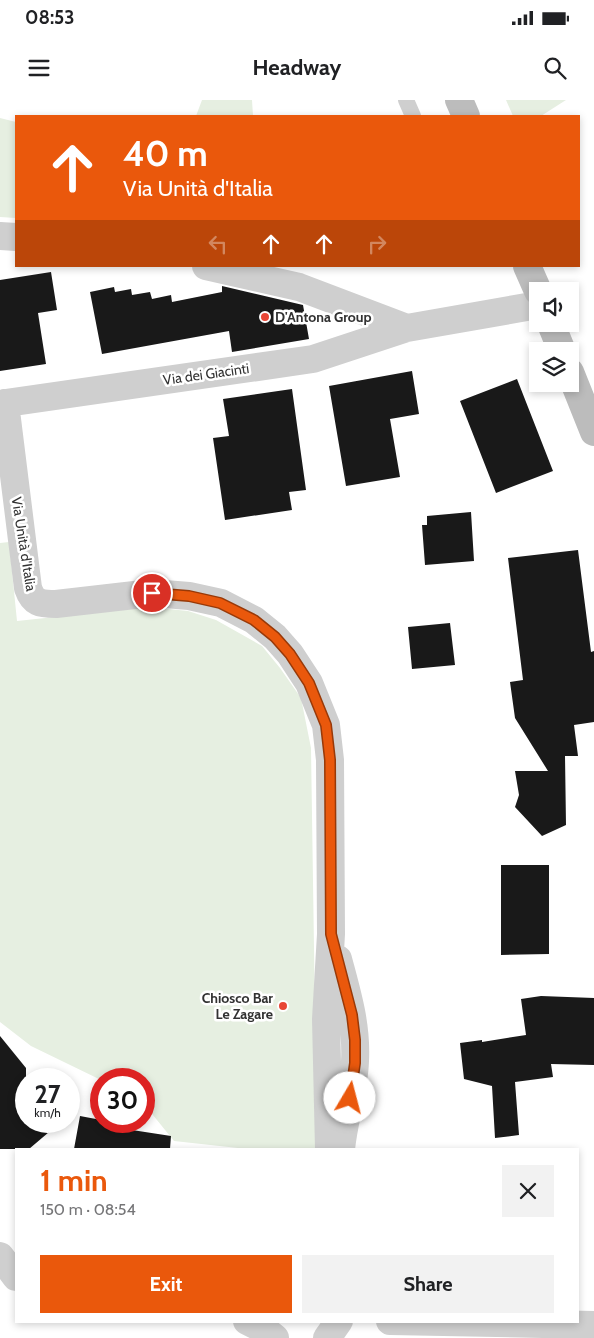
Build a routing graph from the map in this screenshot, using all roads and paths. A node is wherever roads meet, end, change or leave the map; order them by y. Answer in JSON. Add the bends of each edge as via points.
{"nodes":[{"id":1,"x":406,"y":100,"type":"edge"},
{"id":2,"x":413,"y":115,"type":"edge"},
{"id":3,"x":0,"y":236,"type":"edge"},
{"id":4,"x":15,"y":237,"type":"edge"},
{"id":5,"x":210,"y":267,"type":"edge"},
{"id":6,"x":527,"y":267,"type":"edge"},
{"id":7,"x":534,"y":282,"type":"edge"},
{"id":8,"x":529,"y":307,"type":"edge"},
{"id":9,"x":407,"y":328,"type":"junction"},
{"id":10,"x":578,"y":392,"type":"edge"},
{"id":11,"x":3,"y":403,"type":"edge"},
{"id":12,"x":594,"y":432,"type":"edge"},
{"id":13,"x":339,"y":1017,"type":"junction"},
{"id":14,"x":329,"y":1148,"type":"edge"},
{"id":15,"x":341,"y":1148,"type":"edge"},
{"id":16,"x":0,"y":1256,"type":"edge"},
{"id":17,"x":0,"y":1275,"type":"edge"},
{"id":18,"x":15,"y":1276,"type":"edge"},
{"id":19,"x":15,"y":1277,"type":"edge"},
{"id":20,"x":338,"y":1323,"type":"edge"},
{"id":21,"x":526,"y":1323,"type":"edge"},
{"id":22,"x":594,"y":1324,"type":"edge"},
{"id":23,"x":327,"y":1338,"type":"edge"}],
"edges":[{"from":1,"to":2,"type":"lane"},
{"from":3,"to":4,"type":"street"},
{"from":5,"to":9,"type":"street","via":[[299,287]]},
{"from":6,"to":7,"type":"main road"},
{"from":8,"to":9,"type":"street","name":"Via dei Giacinti"},
{"from":9,"to":11,"type":"street","name":"Via dei Giacinti","via":[[313,359]]},
{"from":10,"to":12,"type":"main road"},
{"from":11,"to":13,"type":"street","name":"Via Unità d'Italia","via":[[28,588],[36,602],[56,604],[152,593],[220,603],[254,620],[275,637],[309,683],[326,725],[330,760],[331,934]]},
{"from":13,"to":14,"type":"street"},
{"from":13,"to":15,"type":"street","via":[[355,1040],[355,1063]]},
{"from":16,"to":18,"type":"street"},
{"from":17,"to":19,"type":"street"},
{"from":20,"to":23,"type":"street"},
{"from":21,"to":22,"type":"street"}]}
